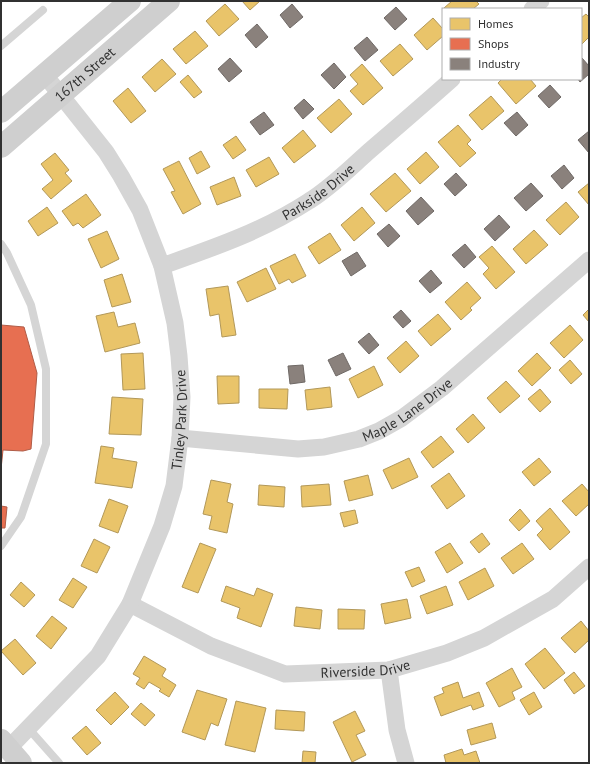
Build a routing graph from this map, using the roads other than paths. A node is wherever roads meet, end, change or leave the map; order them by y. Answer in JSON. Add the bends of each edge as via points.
{"nodes":[{"id":1,"x":130,"y":1,"type":"edge"},
{"id":2,"x":169,"y":1,"type":"edge"},
{"id":3,"x":541,"y":1,"type":"edge"},
{"id":4,"x":533,"y":8,"type":"edge"},
{"id":5,"x":43,"y":10,"type":"dead end"},
{"id":6,"x":1,"y":46,"type":"edge"},
{"id":7,"x":44,"y":74,"type":"junction"},
{"id":8,"x":451,"y":80,"type":"edge"},
{"id":9,"x":62,"y":95,"type":"junction"},
{"id":10,"x":1,"y":112,"type":"edge"},
{"id":11,"x":1,"y":148,"type":"edge"},
{"id":12,"x":1,"y":244,"type":"edge"},
{"id":13,"x":589,"y":260,"type":"edge"},
{"id":14,"x":162,"y":266,"type":"junction"},
{"id":15,"x":180,"y":438,"type":"junction"},
{"id":16,"x":1,"y":546,"type":"edge"},
{"id":17,"x":589,"y":567,"type":"edge"},
{"id":18,"x":130,"y":604,"type":"junction"},
{"id":19,"x":389,"y":670,"type":"junction"},
{"id":20,"x":28,"y":728,"type":"junction"},
{"id":21,"x":8,"y":751,"type":"edge"},
{"id":22,"x":59,"y":763,"type":"edge"},
{"id":23,"x":406,"y":763,"type":"edge"}],
"edges":[{"from":1,"to":7,"type":"main road","name":"167th Street"},
{"from":2,"to":9,"type":"main road","name":"167th Street"},
{"from":3,"to":4,"type":"street"},
{"from":5,"to":6,"type":"lane"},
{"from":7,"to":9,"type":"street","name":"Tinley Park Drive"},
{"from":7,"to":10,"type":"main road","name":"167th Street"},
{"from":8,"to":14,"type":"street","name":"Parkside Drive","via":[[309,201],[252,233]]},
{"from":9,"to":11,"type":"main road","name":"167th Street"},
{"from":9,"to":14,"type":"street","name":"Tinley Park Drive","via":[[106,152],[121,176],[140,210]]},
{"from":12,"to":16,"type":"lane","via":[[31,305],[46,369],[46,444],[21,517]]},
{"from":13,"to":15,"type":"street","name":"Maple Lane Drive","via":[[442,388],[402,418],[379,431],[359,439],[324,447],[298,449]]},
{"from":14,"to":15,"type":"street","name":"Tinley Park Drive","via":[[175,323],[179,356],[182,397]]},
{"from":15,"to":18,"type":"street","name":"Tinley Park Drive","via":[[174,486],[162,526]]},
{"from":17,"to":19,"type":"street","name":"Riverside Drive","via":[[552,599],[484,638],[447,653]]},
{"from":18,"to":19,"type":"street","name":"Riverside Drive","via":[[211,646],[285,674]]},
{"from":18,"to":20,"type":"street","name":"Tinley Park Drive","via":[[98,656]]},
{"from":19,"to":23,"type":"street","via":[[397,730]]},
{"from":20,"to":21,"type":"street","name":"Tinley Park Drive"},
{"from":20,"to":22,"type":"lane"}]}
